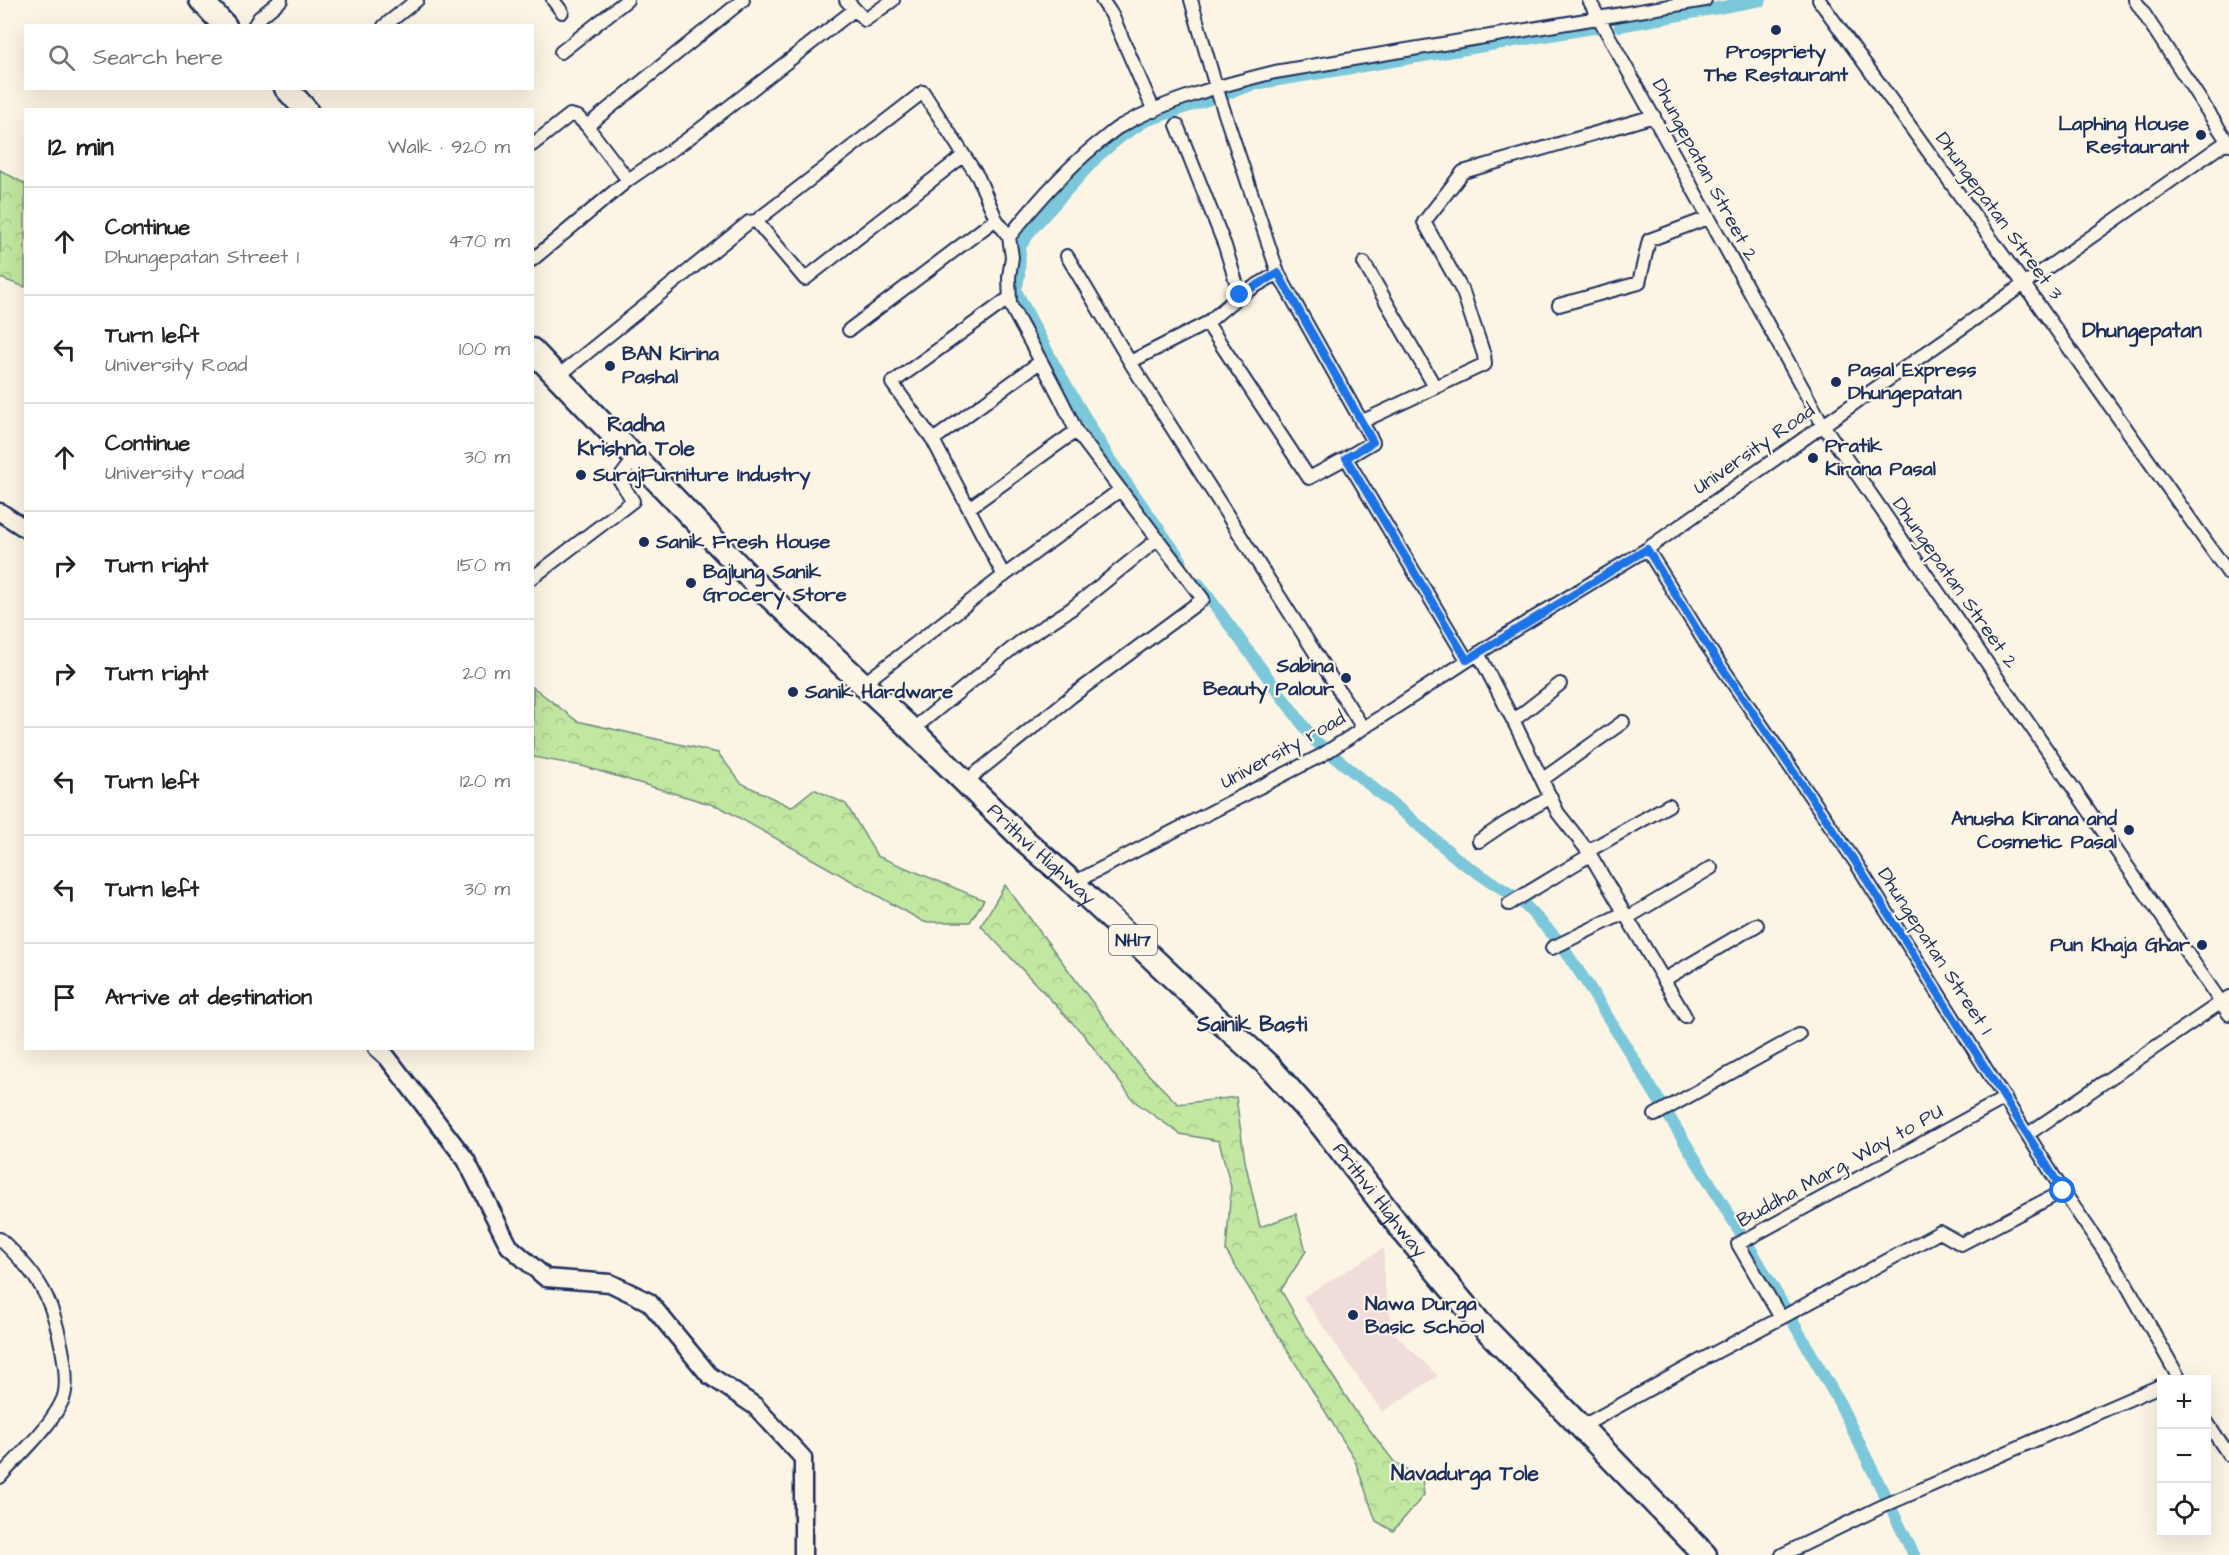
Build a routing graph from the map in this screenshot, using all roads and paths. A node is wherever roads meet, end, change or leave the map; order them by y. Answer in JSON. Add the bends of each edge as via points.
{"nodes":[{"id":1,"x":201,"y":0,"type":"edge"},
{"id":2,"x":281,"y":0,"type":"edge"},
{"id":3,"x":417,"y":0,"type":"edge"},
{"id":4,"x":553,"y":0,"type":"edge"},
{"id":5,"x":627,"y":0,"type":"edge"},
{"id":6,"x":742,"y":0,"type":"edge"},
{"id":7,"x":892,"y":0,"type":"edge"},
{"id":8,"x":1102,"y":0,"type":"edge"},
{"id":9,"x":1191,"y":0,"type":"edge"},
{"id":10,"x":1589,"y":0,"type":"edge"},
{"id":11,"x":1705,"y":0,"type":"edge"},
{"id":12,"x":1820,"y":0,"type":"edge"},
{"id":13,"x":2135,"y":0,"type":"edge"},
{"id":14,"x":850,"y":5,"type":"edge"},
{"id":15,"x":562,"y":12,"type":"dead end"},
{"id":16,"x":1599,"y":18,"type":"junction"},
{"id":17,"x":223,"y":24,"type":"edge"},
{"id":18,"x":255,"y":24,"type":"edge"},
{"id":19,"x":387,"y":24,"type":"edge"},
{"id":20,"x":561,"y":52,"type":"dead end"},
{"id":21,"x":1216,"y":87,"type":"junction"},
{"id":22,"x":1155,"y":111,"type":"junction"},
{"id":23,"x":1654,"y":116,"type":"junction"},
{"id":24,"x":1177,"y":125,"type":"dead end"},
{"id":25,"x":587,"y":126,"type":"junction"},
{"id":26,"x":2228,"y":142,"type":"edge"},
{"id":27,"x":534,"y":143,"type":"edge"},
{"id":28,"x":963,"y":156,"type":"junction"},
{"id":29,"x":628,"y":180,"type":"junction"},
{"id":30,"x":1708,"y":218,"type":"junction"},
{"id":31,"x":996,"y":219,"type":"junction"},
{"id":32,"x":756,"y":221,"type":"junction"},
{"id":33,"x":1009,"y":237,"type":"junction"},
{"id":34,"x":1067,"y":256,"type":"dead end"},
{"id":35,"x":534,"y":258,"type":"edge"},
{"id":36,"x":1365,"y":263,"type":"dead end"},
{"id":37,"x":1278,"y":273,"type":"junction"},
{"id":38,"x":2023,"y":283,"type":"junction"},
{"id":39,"x":1240,"y":295,"type":"junction"},
{"id":40,"x":1010,"y":304,"type":"junction"},
{"id":41,"x":1559,"y":305,"type":"dead end"},
{"id":42,"x":1207,"y":323,"type":"junction"},
{"id":43,"x":849,"y":330,"type":"dead end"},
{"id":44,"x":534,"y":352,"type":"edge"},
{"id":45,"x":1040,"y":362,"type":"junction"},
{"id":46,"x":1130,"y":362,"type":"junction"},
{"id":47,"x":557,"y":376,"type":"junction"},
{"id":48,"x":1435,"y":387,"type":"junction"},
{"id":49,"x":1361,"y":422,"type":"junction"},
{"id":50,"x":1823,"y":425,"type":"junction"},
{"id":51,"x":1076,"y":431,"type":"junction"},
{"id":52,"x":933,"y":440,"type":"junction"},
{"id":53,"x":635,"y":458,"type":"junction"},
{"id":54,"x":1346,"y":458,"type":"junction"},
{"id":55,"x":1120,"y":490,"type":"junction"},
{"id":56,"x":969,"y":508,"type":"junction"},
{"id":57,"x":0,"y":512,"type":"edge"},
{"id":58,"x":24,"y":528,"type":"edge"},
{"id":59,"x":1158,"y":539,"type":"junction"},
{"id":60,"x":1647,"y":549,"type":"junction"},
{"id":61,"x":2229,"y":574,"type":"edge"},
{"id":62,"x":534,"y":576,"type":"edge"},
{"id":63,"x":1004,"y":576,"type":"junction"},
{"id":64,"x":1503,"y":637,"type":"joint"},
{"id":65,"x":1478,"y":653,"type":"junction"},
{"id":66,"x":1467,"y":660,"type":"junction"},
{"id":67,"x":864,"y":684,"type":"junction"},
{"id":68,"x":1560,"y":684,"type":"dead end"},
{"id":69,"x":1514,"y":720,"type":"junction"},
{"id":70,"x":1623,"y":722,"type":"dead end"},
{"id":71,"x":1363,"y":728,"type":"junction"},
{"id":72,"x":912,"y":730,"type":"junction"},
{"id":73,"x":1543,"y":779,"type":"junction"},
{"id":74,"x":965,"y":782,"type":"junction"},
{"id":75,"x":1551,"y":797,"type":"junction"},
{"id":76,"x":1670,"y":805,"type":"dead end"},
{"id":77,"x":1479,"y":841,"type":"dead end"},
{"id":78,"x":1589,"y":853,"type":"junction"},
{"id":79,"x":1711,"y":868,"type":"dead end"},
{"id":80,"x":1074,"y":883,"type":"junction"},
{"id":81,"x":1509,"y":904,"type":"dead end"},
{"id":82,"x":1626,"y":915,"type":"junction"},
{"id":83,"x":1757,"y":925,"type":"dead end"},
{"id":84,"x":1552,"y":948,"type":"dead end"},
{"id":85,"x":1665,"y":979,"type":"junction"},
{"id":86,"x":2225,"y":1000,"type":"edge"},
{"id":87,"x":2229,"y":1014,"type":"edge"},
{"id":88,"x":1685,"y":1016,"type":"dead end"},
{"id":89,"x":1799,"y":1035,"type":"dead end"},
{"id":90,"x":379,"y":1050,"type":"edge"},
{"id":91,"x":2006,"y":1098,"type":"junction"},
{"id":92,"x":1655,"y":1115,"type":"dead end"},
{"id":93,"x":2028,"y":1134,"type":"junction"},
{"id":94,"x":2063,"y":1191,"type":"junction"},
{"id":95,"x":0,"y":1239,"type":"edge"},
{"id":96,"x":1781,"y":1318,"type":"junction"},
{"id":97,"x":2176,"y":1375,"type":"edge"},
{"id":98,"x":2157,"y":1387,"type":"edge"},
{"id":99,"x":1581,"y":1427,"type":"junction"},
{"id":100,"x":2211,"y":1428,"type":"edge"},
{"id":101,"x":2229,"y":1455,"type":"edge"},
{"id":102,"x":0,"y":1477,"type":"edge"},
{"id":103,"x":803,"y":1555,"type":"edge"},
{"id":104,"x":1705,"y":1555,"type":"edge"},
{"id":105,"x":1782,"y":1555,"type":"edge"}],
"edges":[{"from":1,"to":17,"type":"highway"},
{"from":2,"to":18,"type":"street"},
{"from":3,"to":19,"type":"street"},
{"from":4,"to":15,"type":"street"},
{"from":5,"to":20,"type":"street"},
{"from":6,"to":25,"type":"street"},
{"from":7,"to":14,"type":"street","via":[[865,20]]},
{"from":8,"to":22,"type":"street"},
{"from":9,"to":21,"type":"street"},
{"from":10,"to":16,"type":"street","name":"Dhungepatan Street 2"},
{"from":11,"to":16,"type":"street"},
{"from":12,"to":38,"type":"street","name":"Dhungepatan Street 3"},
{"from":13,"to":26,"type":"street"},
{"from":14,"to":29,"type":"street","via":[[685,141]]},
{"from":16,"to":21,"type":"street","via":[[1275,72]]},
{"from":16,"to":23,"type":"street","name":"Dhungepatan Street 2"},
{"from":21,"to":22,"type":"street"},
{"from":21,"to":37,"type":"street"},
{"from":22,"to":33,"type":"street","via":[[1118,128],[1079,159]]},
{"from":23,"to":30,"type":"street","name":"Dhungepatan Street 2"},
{"from":23,"to":48,"type":"street","via":[[1463,172],[1424,222],[1463,292],[1485,364]]},
{"from":24,"to":39,"type":"street"},
{"from":25,"to":27,"type":"street","via":[[570,115]]},
{"from":25,"to":29,"type":"street"},
{"from":26,"to":38,"type":"street","name":"University Road"},
{"from":28,"to":31,"type":"street","via":[[978,177]]},
{"from":28,"to":32,"type":"street","via":[[805,279]]},
{"from":28,"to":32,"type":"street","via":[[923,93]]},
{"from":29,"to":35,"type":"street"},
{"from":30,"to":41,"type":"street","via":[[1649,240],[1638,283]]},
{"from":30,"to":50,"type":"street","name":"Dhungepatan Street 2"},
{"from":31,"to":33,"type":"street"},
{"from":31,"to":43,"type":"street"},
{"from":32,"to":47,"type":"street","via":[[749,222]]},
{"from":33,"to":40,"type":"street"},
{"from":34,"to":46,"type":"street"},
{"from":36,"to":48,"type":"street"},
{"from":37,"to":39,"type":"street"},
{"from":37,"to":49,"type":"street"},
{"from":38,"to":50,"type":"street","name":"University Road"},
{"from":38,"to":61,"type":"street","name":"Dhungepatan Street 3"},
{"from":39,"to":42,"type":"street"},
{"from":40,"to":45,"type":"street"},
{"from":40,"to":52,"type":"street","via":[[1001,304],[892,383]]},
{"from":42,"to":46,"type":"street"},
{"from":42,"to":54,"type":"street","via":[[1309,478]]},
{"from":44,"to":47,"type":"highway","name":"Prithvi Highway","number":"NH17"},
{"from":45,"to":51,"type":"street"},
{"from":45,"to":52,"type":"street"},
{"from":46,"to":71,"type":"street"},
{"from":47,"to":53,"type":"highway","name":"Prithvi Highway","number":"NH17"},
{"from":48,"to":49,"type":"street"},
{"from":49,"to":54,"type":"street","via":[[1373,442]]},
{"from":50,"to":60,"type":"street","name":"University Road"},
{"from":50,"to":86,"type":"street","name":"Dhungepatan Street 2"},
{"from":51,"to":55,"type":"street"},
{"from":51,"to":56,"type":"street"},
{"from":52,"to":56,"type":"street"},
{"from":53,"to":62,"type":"street","via":[[619,479],[633,501]]},
{"from":53,"to":67,"type":"highway","name":"Prithvi Highway","number":"NH17","via":[[755,583]]},
{"from":54,"to":66,"type":"street"},
{"from":55,"to":59,"type":"street"},
{"from":55,"to":63,"type":"street"},
{"from":56,"to":63,"type":"street"},
{"from":57,"to":58,"type":"street"},
{"from":59,"to":72,"type":"street","via":[[1071,609],[1020,642]]},
{"from":59,"to":74,"type":"street","via":[[1203,599]]},
{"from":60,"to":64,"type":"street","name":"University Road"},
{"from":60,"to":91,"type":"street","name":"Dhungepatan Street 1","via":[[1706,644],[1856,863]]},
{"from":63,"to":67,"type":"street"},
{"from":64,"to":65,"type":"street","name":"University road"},
{"from":65,"to":66,"type":"street","name":"University road"},
{"from":65,"to":69,"type":"street"},
{"from":66,"to":71,"type":"street","name":"University road"},
{"from":67,"to":72,"type":"highway","name":"Prithvi Highway","number":"NH17"},
{"from":68,"to":69,"type":"street"},
{"from":69,"to":73,"type":"street"},
{"from":70,"to":73,"type":"street"},
{"from":71,"to":80,"type":"street","name":"University road","via":[[1322,755]]},
{"from":72,"to":74,"type":"highway","name":"Prithvi Highway","number":"NH17"},
{"from":73,"to":75,"type":"street"},
{"from":74,"to":80,"type":"highway","name":"Prithvi Highway","number":"NH17"},
{"from":75,"to":77,"type":"street"},
{"from":75,"to":78,"type":"street","via":[[1558,813]]},
{"from":76,"to":78,"type":"street"},
{"from":78,"to":81,"type":"street"},
{"from":78,"to":82,"type":"street"},
{"from":79,"to":82,"type":"street"},
{"from":80,"to":99,"type":"highway","name":"Prithvi Highway","number":"NH17","via":[[1268,1065],[1323,1127],[1457,1297]]},
{"from":82,"to":84,"type":"street"},
{"from":82,"to":85,"type":"street"},
{"from":83,"to":85,"type":"street"},
{"from":85,"to":88,"type":"street"},
{"from":86,"to":87,"type":"street","name":"Dhungepatan Street 2"},
{"from":86,"to":93,"type":"street"},
{"from":89,"to":92,"type":"street"},
{"from":90,"to":103,"type":"street","via":[[466,1160],[509,1246],[546,1278],[610,1283],[649,1302],[709,1375],[755,1406],[803,1458]]},
{"from":91,"to":93,"type":"street","name":"Dhungepatan Street 1"},
{"from":91,"to":96,"type":"street","name":"Buddha Marg, Way to PU","via":[[1738,1244]]},
{"from":93,"to":94,"type":"street","name":"Dhungepatan Street 1"},
{"from":94,"to":96,"type":"street","via":[[1961,1244],[1940,1232]]},
{"from":94,"to":97,"type":"street","name":"Dhungepatan Street 1","via":[[2124,1280]]},
{"from":95,"to":102,"type":"street","via":[[46,1295],[67,1373],[64,1397],[53,1417]]},
{"from":96,"to":99,"type":"street"},
{"from":98,"to":105,"type":"street","via":[[1888,1504]]},
{"from":99,"to":104,"type":"highway","name":"Prithvi Highway","number":"NH17"},
{"from":100,"to":101,"type":"street"}]}
